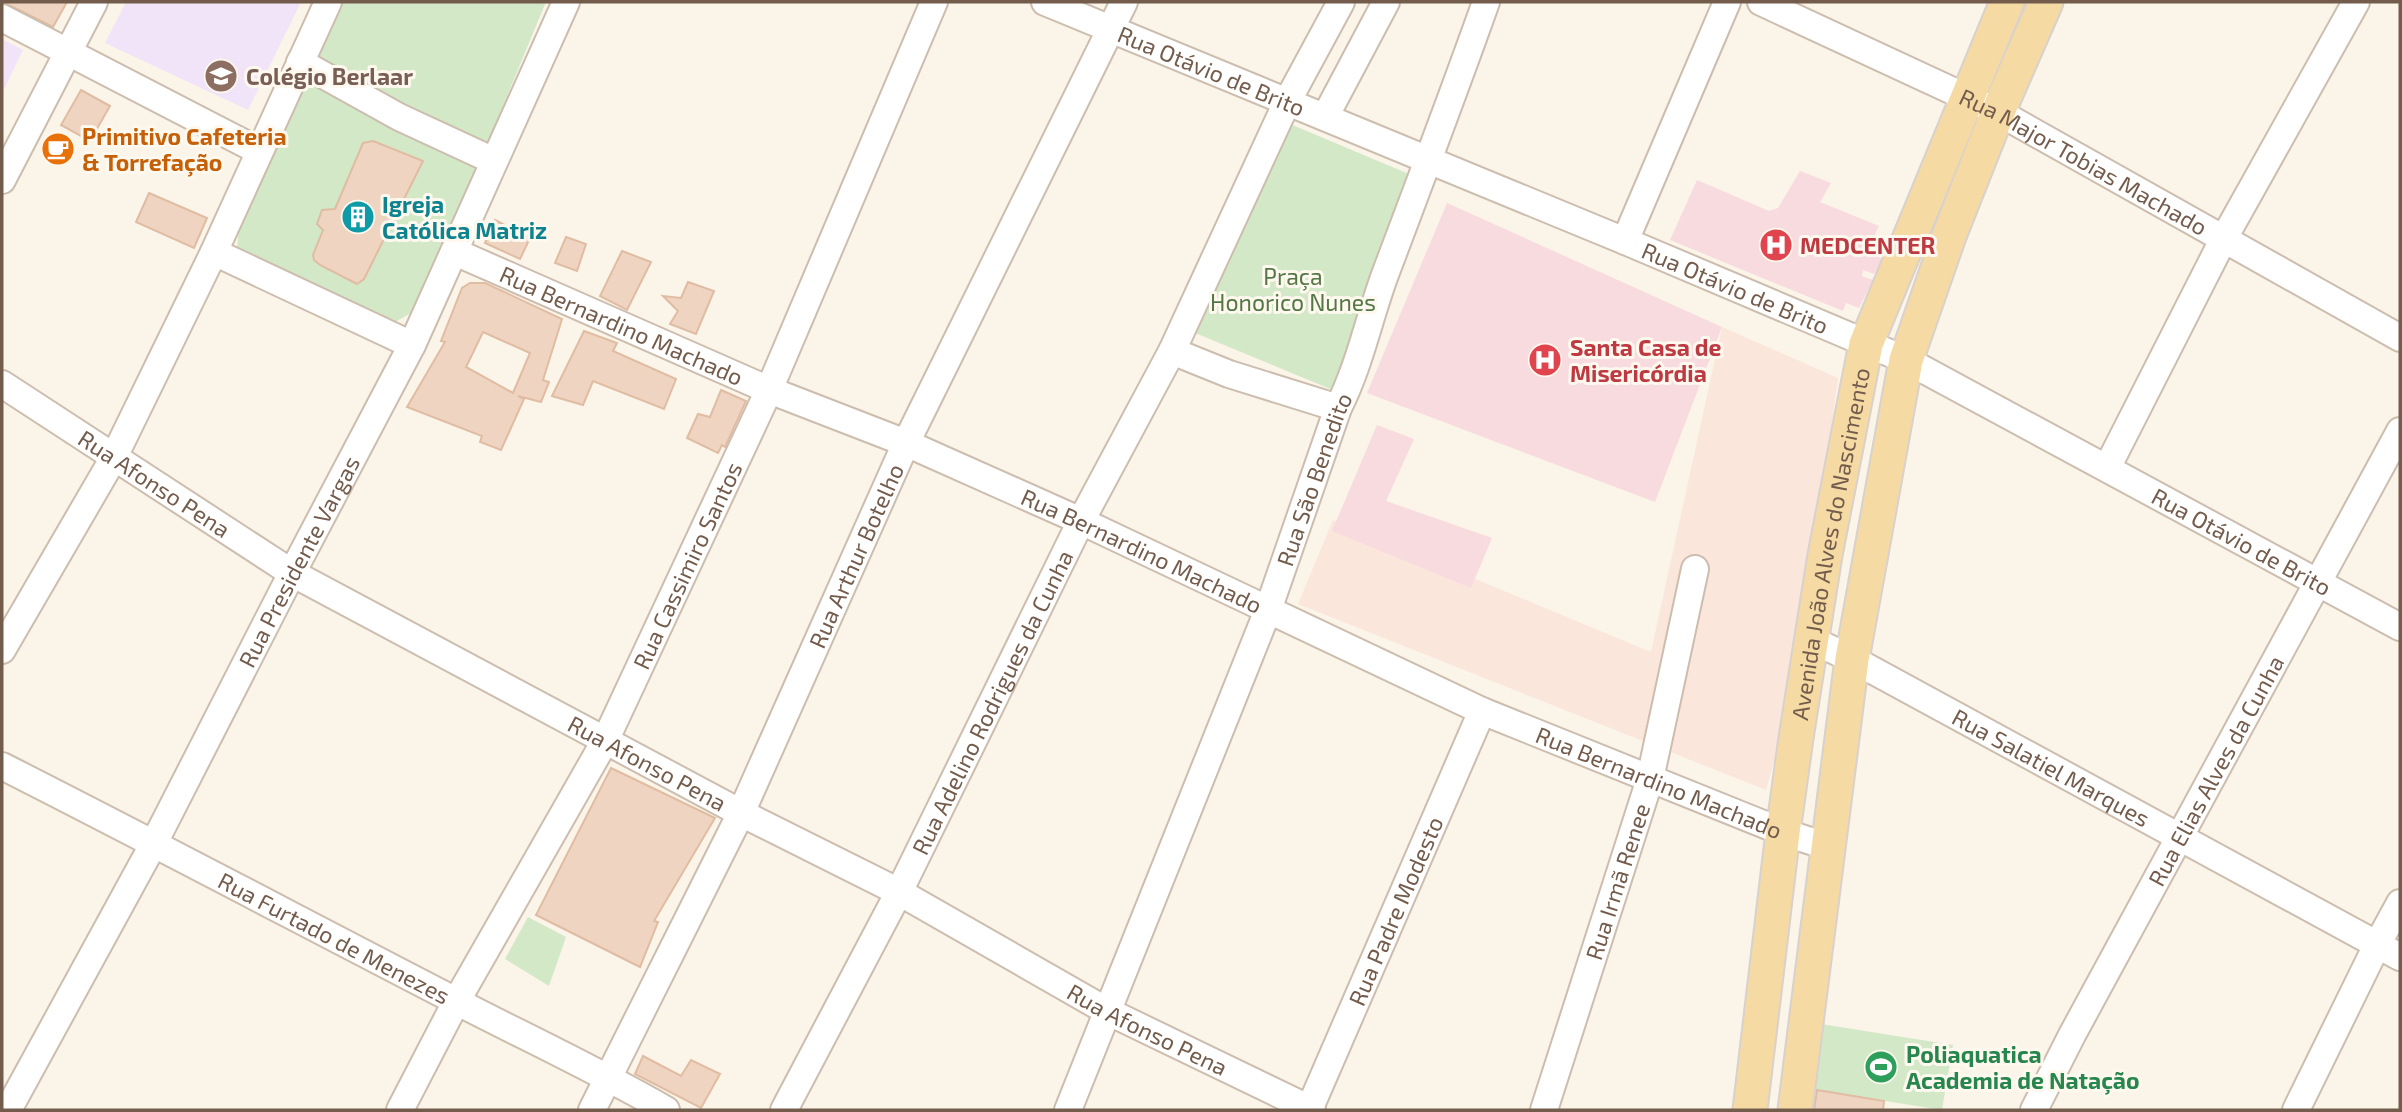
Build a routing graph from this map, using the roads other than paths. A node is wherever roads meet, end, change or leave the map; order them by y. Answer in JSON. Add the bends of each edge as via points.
{"nodes":[{"id":1,"x":94,"y":2,"type":"edge"},
{"id":2,"x":328,"y":2,"type":"edge"},
{"id":3,"x":566,"y":2,"type":"edge"},
{"id":4,"x":934,"y":2,"type":"edge"},
{"id":5,"x":1045,"y":2,"type":"edge"},
{"id":6,"x":1124,"y":2,"type":"edge"},
{"id":7,"x":1341,"y":2,"type":"edge"},
{"id":8,"x":1386,"y":2,"type":"edge"},
{"id":9,"x":1486,"y":2,"type":"edge"},
{"id":10,"x":1727,"y":2,"type":"edge"},
{"id":11,"x":1761,"y":2,"type":"edge"},
{"id":12,"x":2007,"y":2,"type":"edge"},
{"id":13,"x":2046,"y":2,"type":"edge"},
{"id":14,"x":2356,"y":2,"type":"edge"},
{"id":15,"x":2,"y":18,"type":"edge"},
{"id":16,"x":1111,"y":30,"type":"junction"},
{"id":17,"x":67,"y":54,"type":"junction"},
{"id":18,"x":300,"y":62,"type":"junction"},
{"id":19,"x":1967,"y":97,"type":"junction"},
{"id":20,"x":1287,"y":102,"type":"junction"},
{"id":21,"x":1998,"y":112,"type":"junction"},
{"id":22,"x":1325,"y":117,"type":"junction"},
{"id":23,"x":259,"y":151,"type":"junction"},
{"id":24,"x":1430,"y":161,"type":"junction"},
{"id":25,"x":494,"y":162,"type":"junction"},
{"id":26,"x":2,"y":180,"type":"edge"},
{"id":27,"x":2224,"y":240,"type":"junction"},
{"id":28,"x":1625,"y":241,"type":"junction"},
{"id":29,"x":214,"y":253,"type":"junction"},
{"id":30,"x":455,"y":253,"type":"junction"},
{"id":31,"x":2400,"y":338,"type":"edge"},
{"id":32,"x":1867,"y":344,"type":"junction"},
{"id":33,"x":412,"y":345,"type":"junction"},
{"id":34,"x":1172,"y":351,"type":"junction"},
{"id":35,"x":1906,"y":360,"type":"junction"},
{"id":36,"x":2,"y":384,"type":"edge"},
{"id":37,"x":769,"y":390,"type":"junction"},
{"id":38,"x":1338,"y":408,"type":"junction"},
{"id":39,"x":2400,"y":431,"type":"edge"},
{"id":40,"x":906,"y":443,"type":"junction"},
{"id":41,"x":113,"y":459,"type":"junction"},
{"id":42,"x":2107,"y":468,"type":"junction"},
{"id":43,"x":1081,"y":521,"type":"junction"},
{"id":44,"x":1825,"y":555,"type":"junction"},
{"id":45,"x":1695,"y":569,"type":"dead end"},
{"id":46,"x":1867,"y":569,"type":"junction"},
{"id":47,"x":292,"y":573,"type":"junction"},
{"id":48,"x":2318,"y":582,"type":"junction"},
{"id":49,"x":1268,"y":610,"type":"junction"},
{"id":50,"x":2400,"y":627,"type":"edge"},
{"id":51,"x":1812,"y":640,"type":"junction"},
{"id":52,"x":2,"y":650,"type":"edge"},
{"id":53,"x":1852,"y":659,"type":"junction"},
{"id":54,"x":1482,"y":711,"type":"junction"},
{"id":55,"x":605,"y":741,"type":"junction"},
{"id":56,"x":2,"y":766,"type":"edge"},
{"id":57,"x":1650,"y":779,"type":"junction"},
{"id":58,"x":741,"y":813,"type":"junction"},
{"id":59,"x":1783,"y":832,"type":"junction"},
{"id":60,"x":2179,"y":838,"type":"junction"},
{"id":61,"x":154,"y":843,"type":"junction"},
{"id":62,"x":1829,"y":847,"type":"junction"},
{"id":63,"x":900,"y":892,"type":"junction"},
{"id":64,"x":2400,"y":903,"type":"edge"},
{"id":65,"x":2377,"y":945,"type":"junction"},
{"id":66,"x":2400,"y":957,"type":"edge"},
{"id":67,"x":456,"y":1002,"type":"junction"},
{"id":68,"x":1107,"y":1011,"type":"junction"},
{"id":69,"x":609,"y":1077,"type":"junction"},
{"id":70,"x":8,"y":1110,"type":"edge"},
{"id":71,"x":400,"y":1110,"type":"edge"},
{"id":72,"x":593,"y":1110,"type":"edge"},
{"id":73,"x":666,"y":1110,"type":"edge"},
{"id":74,"x":784,"y":1110,"type":"edge"},
{"id":75,"x":1068,"y":1110,"type":"edge"},
{"id":76,"x":1310,"y":1110,"type":"edge"},
{"id":77,"x":1544,"y":1110,"type":"edge"},
{"id":78,"x":1750,"y":1110,"type":"edge"},
{"id":79,"x":1795,"y":1110,"type":"edge"},
{"id":80,"x":2034,"y":1110,"type":"edge"},
{"id":81,"x":2296,"y":1110,"type":"edge"}],
"edges":[{"from":1,"to":17,"type":"street"},
{"from":2,"to":18,"type":"street"},
{"from":3,"to":25,"type":"street","name":"Rua Presidente Vargas"},
{"from":4,"to":37,"type":"street","name":"Rua Cassimiro Santos"},
{"from":5,"to":16,"type":"street","name":"Rua Otávio de Brito"},
{"from":6,"to":16,"type":"street","name":"Rua Arthur Botelho"},
{"from":7,"to":20,"type":"street","name":"Rua Adelino Rodrigues da Cunha"},
{"from":8,"to":22,"type":"street"},
{"from":9,"to":24,"type":"street","name":"Rua São Benedito"},
{"from":10,"to":28,"type":"street"},
{"from":11,"to":19,"type":"street","name":"Rua Major Tobias Machado"},
{"from":12,"to":19,"type":"main road","name":"Avenida João Alves do Nascimento"},
{"from":13,"to":21,"type":"main road"},
{"from":14,"to":27,"type":"street"},
{"from":15,"to":17,"type":"street"},
{"from":16,"to":20,"type":"street","name":"Rua Otávio de Brito"},
{"from":16,"to":40,"type":"street","name":"Rua Arthur Botelho"},
{"from":17,"to":23,"type":"street"},
{"from":17,"to":26,"type":"street"},
{"from":18,"to":23,"type":"street"},
{"from":18,"to":25,"type":"street"},
{"from":19,"to":21,"type":"street","name":"Rua Major Tobias Machado"},
{"from":19,"to":32,"type":"main road","name":"Avenida João Alves do Nascimento"},
{"from":20,"to":22,"type":"street","name":"Rua Otávio de Brito"},
{"from":20,"to":34,"type":"street","name":"Rua Adelino Rodrigues da Cunha"},
{"from":21,"to":27,"type":"street","name":"Rua Major Tobias Machado"},
{"from":21,"to":35,"type":"main road"},
{"from":22,"to":24,"type":"street","name":"Rua Otávio de Brito"},
{"from":23,"to":29,"type":"street"},
{"from":24,"to":28,"type":"street","name":"Rua Otávio de Brito"},
{"from":24,"to":38,"type":"street","name":"Rua São Benedito"},
{"from":25,"to":30,"type":"street","name":"Rua Presidente Vargas"},
{"from":27,"to":31,"type":"street","name":"Rua Major Tobias Machado"},
{"from":27,"to":42,"type":"street"},
{"from":28,"to":32,"type":"street","name":"Rua Otávio de Brito"},
{"from":29,"to":33,"type":"street"},
{"from":29,"to":41,"type":"street"},
{"from":30,"to":33,"type":"street","name":"Rua Presidente Vargas"},
{"from":30,"to":37,"type":"street","name":"Rua Bernardino Machado"},
{"from":32,"to":35,"type":"street","name":"Rua Otávio de Brito"},
{"from":32,"to":44,"type":"main road","name":"Avenida João Alves do Nascimento"},
{"from":33,"to":47,"type":"street","name":"Rua Presidente Vargas"},
{"from":34,"to":38,"type":"street"},
{"from":34,"to":43,"type":"street","name":"Rua Adelino Rodrigues da Cunha"},
{"from":35,"to":42,"type":"street","name":"Rua Otávio de Brito"},
{"from":35,"to":46,"type":"main road"},
{"from":36,"to":41,"type":"street","name":"Rua Afonso Pena"},
{"from":37,"to":40,"type":"street","name":"Rua Bernardino Machado"},
{"from":37,"to":55,"type":"street","name":"Rua Cassimiro Santos"},
{"from":38,"to":49,"type":"street","name":"Rua São Benedito"},
{"from":39,"to":48,"type":"street","name":"Rua Elias Alves da Cunha"},
{"from":40,"to":43,"type":"street","name":"Rua Bernardino Machado"},
{"from":40,"to":58,"type":"street","name":"Rua Arthur Botelho"},
{"from":41,"to":47,"type":"street","name":"Rua Afonso Pena"},
{"from":41,"to":52,"type":"street"},
{"from":42,"to":48,"type":"street","name":"Rua Otávio de Brito"},
{"from":43,"to":49,"type":"street","name":"Rua Bernardino Machado"},
{"from":43,"to":63,"type":"street","name":"Rua Adelino Rodrigues da Cunha"},
{"from":44,"to":46,"type":"main road"},
{"from":44,"to":51,"type":"main road","name":"Avenida João Alves do Nascimento"},
{"from":45,"to":57,"type":"street","name":"Rua Irmã Renee"},
{"from":46,"to":53,"type":"main road"},
{"from":47,"to":55,"type":"street","name":"Rua Afonso Pena"},
{"from":47,"to":61,"type":"street","name":"Rua Presidente Vargas"},
{"from":48,"to":50,"type":"street","name":"Rua Otávio de Brito"},
{"from":48,"to":60,"type":"street","name":"Rua Elias Alves da Cunha"},
{"from":49,"to":54,"type":"street","name":"Rua Bernardino Machado"},
{"from":49,"to":68,"type":"street","name":"Rua São Benedito"},
{"from":51,"to":53,"type":"street","name":"Rua Salatiel Marques"},
{"from":51,"to":59,"type":"main road","name":"Avenida João Alves do Nascimento"},
{"from":53,"to":60,"type":"street","name":"Rua Salatiel Marques"},
{"from":53,"to":62,"type":"main road"},
{"from":54,"to":57,"type":"street","name":"Rua Bernardino Machado"},
{"from":54,"to":76,"type":"street","name":"Rua Padre Modesto"},
{"from":55,"to":58,"type":"street","name":"Rua Afonso Pena"},
{"from":55,"to":67,"type":"street","name":"Rua Cassimiro Santos"},
{"from":56,"to":61,"type":"street","name":"Rua Furtado de Menezes"},
{"from":57,"to":59,"type":"street","name":"Rua Bernardino Machado"},
{"from":57,"to":77,"type":"street","name":"Rua Irmã Renee"},
{"from":58,"to":63,"type":"street","name":"Rua Afonso Pena"},
{"from":58,"to":69,"type":"street","name":"Rua Arthur Botelho"},
{"from":59,"to":62,"type":"street","name":"Rua Bernardino Machado"},
{"from":59,"to":78,"type":"main road","name":"Avenida João Alves do Nascimento"},
{"from":60,"to":65,"type":"street","name":"Rua Salatiel Marques"},
{"from":60,"to":80,"type":"street","name":"Rua Elias Alves da Cunha"},
{"from":61,"to":67,"type":"street","name":"Rua Furtado de Menezes"},
{"from":61,"to":70,"type":"street","name":"Rua Presidente Vargas"},
{"from":62,"to":79,"type":"main road"},
{"from":63,"to":68,"type":"street","name":"Rua Afonso Pena"},
{"from":63,"to":74,"type":"street","name":"Rua Adelino Rodrigues da Cunha"},
{"from":64,"to":65,"type":"street"},
{"from":65,"to":66,"type":"street","name":"Rua Salatiel Marques"},
{"from":65,"to":81,"type":"street"},
{"from":67,"to":69,"type":"street","name":"Rua Furtado de Menezes"},
{"from":67,"to":71,"type":"street","name":"Rua Cassimiro Santos"},
{"from":68,"to":75,"type":"street","name":"Rua São Benedito"},
{"from":68,"to":76,"type":"street","name":"Rua Afonso Pena"},
{"from":69,"to":72,"type":"street","name":"Rua Arthur Botelho"},
{"from":69,"to":73,"type":"street","name":"Rua Furtado de Menezes"}]}
